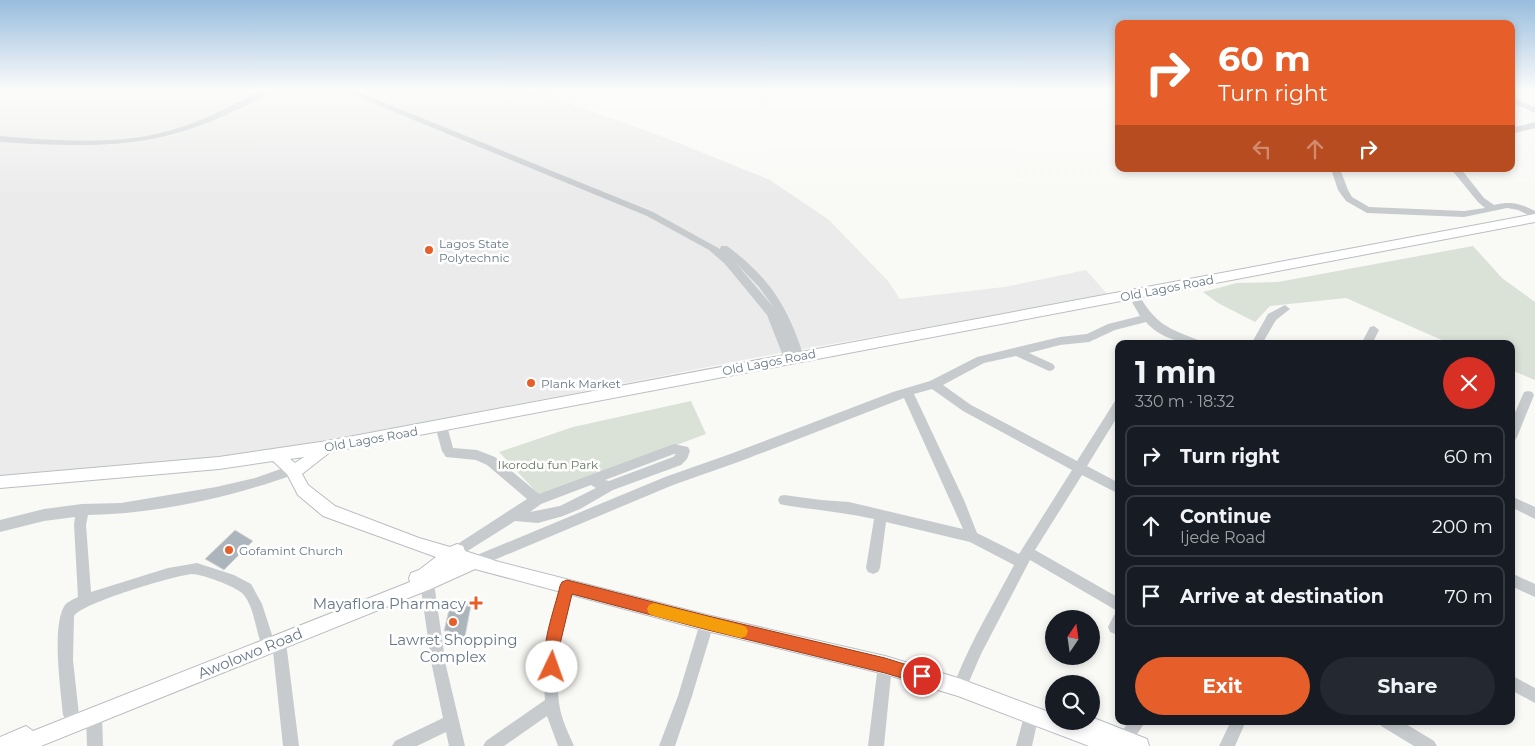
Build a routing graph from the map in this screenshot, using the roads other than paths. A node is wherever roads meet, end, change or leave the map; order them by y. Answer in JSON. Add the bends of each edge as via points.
{"nodes":[{"id":1,"x":193,"y":125,"type":"edge"},
{"id":2,"x":431,"y":125,"type":"edge"},
{"id":3,"x":445,"y":125,"type":"edge"},
{"id":4,"x":1535,"y":125,"type":"edge"},
{"id":5,"x":1515,"y":130,"type":"edge"},
{"id":6,"x":0,"y":139,"type":"edge"},
{"id":7,"x":1337,"y":172,"type":"edge"},
{"id":8,"x":1458,"y":172,"type":"edge"},
{"id":9,"x":1492,"y":209,"type":"junction"},
{"id":10,"x":1535,"y":217,"type":"edge"},
{"id":11,"x":1133,"y":294,"type":"junction"},
{"id":12,"x":1285,"y":309,"type":"dead end"},
{"id":13,"x":1146,"y":318,"type":"junction"},
{"id":14,"x":1374,"y":330,"type":"dead end"},
{"id":15,"x":1183,"y":340,"type":"edge"},
{"id":16,"x":1258,"y":340,"type":"edge"},
{"id":17,"x":1368,"y":340,"type":"edge"},
{"id":18,"x":1016,"y":351,"type":"junction"},
{"id":19,"x":793,"y":358,"type":"junction"},
{"id":20,"x":1049,"y":367,"type":"dead end"},
{"id":21,"x":934,"y":384,"type":"junction"},
{"id":22,"x":907,"y":392,"type":"junction"},
{"id":23,"x":1528,"y":395,"type":"dead end"},
{"id":24,"x":1115,"y":411,"type":"edge"},
{"id":25,"x":441,"y":426,"type":"junction"},
{"id":26,"x":1515,"y":427,"type":"edge"},
{"id":27,"x":296,"y":463,"type":"junction"},
{"id":28,"x":1080,"y":468,"type":"junction"},
{"id":29,"x":592,"y":479,"type":"junction"},
{"id":30,"x":0,"y":482,"type":"edge"},
{"id":31,"x":609,"y":486,"type":"junction"},
{"id":32,"x":1115,"y":487,"type":"edge"},
{"id":33,"x":537,"y":500,"type":"junction"},
{"id":34,"x":784,"y":500,"type":"dead end"},
{"id":35,"x":1515,"y":503,"type":"edge"},
{"id":36,"x":82,"y":510,"type":"junction"},
{"id":37,"x":1535,"y":514,"type":"edge"},
{"id":38,"x":512,"y":515,"type":"junction"},
{"id":39,"x":881,"y":516,"type":"junction"},
{"id":40,"x":0,"y":526,"type":"edge"},
{"id":41,"x":972,"y":537,"type":"junction"},
{"id":42,"x":455,"y":553,"type":"junction"},
{"id":43,"x":1024,"y":557,"type":"junction"},
{"id":44,"x":478,"y":560,"type":"junction"},
{"id":45,"x":873,"y":568,"type":"dead end"},
{"id":46,"x":1515,"y":581,"type":"edge"},
{"id":47,"x":427,"y":583,"type":"junction"},
{"id":48,"x":567,"y":586,"type":"junction"},
{"id":49,"x":1535,"y":591,"type":"edge"},
{"id":50,"x":85,"y":600,"type":"junction"},
{"id":51,"x":1115,"y":604,"type":"edge"},
{"id":52,"x":708,"y":623,"type":"junction"},
{"id":53,"x":272,"y":640,"type":"junction"},
{"id":54,"x":823,"y":647,"type":"junction"},
{"id":55,"x":885,"y":665,"type":"junction"},
{"id":56,"x":963,"y":679,"type":"junction"},
{"id":57,"x":1515,"y":684,"type":"edge"},
{"id":58,"x":1535,"y":696,"type":"edge"},
{"id":59,"x":552,"y":704,"type":"junction"},
{"id":60,"x":1045,"y":710,"type":"edge"},
{"id":61,"x":1031,"y":714,"type":"junction"},
{"id":62,"x":71,"y":715,"type":"junction"},
{"id":63,"x":94,"y":716,"type":"junction"},
{"id":64,"x":450,"y":723,"type":"junction"},
{"id":65,"x":1137,"y":725,"type":"edge"},
{"id":66,"x":1238,"y":725,"type":"edge"},
{"id":67,"x":1393,"y":725,"type":"edge"},
{"id":68,"x":1096,"y":730,"type":"edge"},
{"id":69,"x":1126,"y":744,"type":"edge"},
{"id":70,"x":0,"y":746,"type":"edge"},
{"id":71,"x":18,"y":746,"type":"edge"},
{"id":72,"x":95,"y":746,"type":"edge"},
{"id":73,"x":291,"y":746,"type":"edge"},
{"id":74,"x":400,"y":746,"type":"edge"},
{"id":75,"x":457,"y":746,"type":"edge"},
{"id":76,"x":491,"y":746,"type":"edge"},
{"id":77,"x":566,"y":746,"type":"edge"},
{"id":78,"x":667,"y":746,"type":"edge"},
{"id":79,"x":876,"y":746,"type":"edge"},
{"id":80,"x":1024,"y":746,"type":"edge"},
{"id":81,"x":1227,"y":746,"type":"edge"},
{"id":82,"x":1429,"y":746,"type":"edge"}],
"edges":[{"from":1,"to":6,"type":"street","via":[[138,140],[54,142]]},
{"from":2,"to":19,"type":"street","via":[[650,214],[712,248],[730,262],[772,313]]},
{"from":3,"to":19,"type":"street","via":[[609,190],[718,244],[737,258],[779,307],[790,331]]},
{"from":4,"to":5,"type":"street"},
{"from":7,"to":9,"type":"street","via":[[1350,199],[1367,210],[1464,214]]},
{"from":8,"to":9,"type":"street"},
{"from":9,"to":10,"type":"street","via":[[1515,206]]},
{"from":10,"to":11,"type":"main road","name":"Old Lagos Road"},
{"from":11,"to":13,"type":"street"},
{"from":11,"to":19,"type":"main road","name":"Old Lagos Road"},
{"from":12,"to":16,"type":"street","via":[[1272,317]]},
{"from":13,"to":15,"type":"street","via":[[1160,330]]},
{"from":13,"to":18,"type":"street","via":[[1112,327],[1089,338]]},
{"from":14,"to":17,"type":"street"},
{"from":18,"to":20,"type":"street"},
{"from":18,"to":21,"type":"street","via":[[980,360]]},
{"from":19,"to":25,"type":"main road","name":"Old Lagos Road"},
{"from":21,"to":22,"type":"street"},
{"from":21,"to":28,"type":"street","via":[[967,408]]},
{"from":22,"to":41,"type":"street","via":[[964,513]]},
{"from":22,"to":44,"type":"street","via":[[644,490]]},
{"from":23,"to":26,"type":"street"},
{"from":24,"to":28,"type":"street"},
{"from":25,"to":27,"type":"main road","name":"Old Lagos Road","via":[[327,447]]},
{"from":25,"to":33,"type":"street","via":[[450,453],[477,455],[491,461]]},
{"from":27,"to":30,"type":"main road","via":[[276,456]]},
{"from":27,"to":36,"type":"street","via":[[235,488],[121,509]]},
{"from":27,"to":42,"type":"main road","via":[[303,490],[329,512]]},
{"from":28,"to":32,"type":"street"},
{"from":28,"to":43,"type":"street"},
{"from":29,"to":31,"type":"street"},
{"from":29,"to":31,"type":"street","via":[[674,449],[684,451],[677,462]]},
{"from":29,"to":33,"type":"street"},
{"from":31,"to":38,"type":"street","via":[[566,510],[529,518]]},
{"from":33,"to":38,"type":"street"},
{"from":34,"to":39,"type":"street","via":[[849,508]]},
{"from":35,"to":37,"type":"street"},
{"from":36,"to":40,"type":"street"},
{"from":36,"to":50,"type":"street"},
{"from":38,"to":42,"type":"street"},
{"from":39,"to":41,"type":"street"},
{"from":39,"to":45,"type":"street"},
{"from":41,"to":43,"type":"street"},
{"from":42,"to":44,"type":"main road"},
{"from":42,"to":53,"type":"main road","name":"Awolowo Road","via":[[426,574]]},
{"from":43,"to":51,"type":"street"},
{"from":43,"to":56,"type":"street"},
{"from":44,"to":47,"type":"main road","name":"Awolowo Road"},
{"from":44,"to":48,"type":"main road"},
{"from":44,"to":54,"type":"main road"},
{"from":46,"to":49,"type":"street"},
{"from":47,"to":53,"type":"main road","name":"Awolowo Road"},
{"from":47,"to":64,"type":"street","via":[[438,666]]},
{"from":48,"to":52,"type":"main road"},
{"from":48,"to":59,"type":"street","via":[[553,644]]},
{"from":50,"to":53,"type":"street","via":[[195,568],[244,586]]},
{"from":50,"to":62,"type":"street","via":[[70,609],[65,621]]},
{"from":52,"to":54,"type":"main road"},
{"from":52,"to":78,"type":"street"},
{"from":53,"to":62,"type":"main road","name":"Awolowo Road"},
{"from":53,"to":63,"type":"main road","name":"Awolowo Road"},
{"from":53,"to":73,"type":"street"},
{"from":54,"to":55,"type":"main road"},
{"from":54,"to":56,"type":"main road","via":[[890,658]]},
{"from":55,"to":61,"type":"main road"},
{"from":55,"to":79,"type":"street"},
{"from":56,"to":60,"type":"main road"},
{"from":57,"to":58,"type":"street"},
{"from":59,"to":76,"type":"street"},
{"from":59,"to":77,"type":"street","via":[[555,723]]},
{"from":61,"to":69,"type":"main road"},
{"from":61,"to":80,"type":"street"},
{"from":62,"to":70,"type":"main road","name":"Awolowo Road"},
{"from":63,"to":71,"type":"main road","name":"Awolowo Road"},
{"from":63,"to":72,"type":"street"},
{"from":64,"to":74,"type":"street"},
{"from":64,"to":75,"type":"street"},
{"from":65,"to":69,"type":"street"},
{"from":66,"to":81,"type":"street"},
{"from":67,"to":82,"type":"street"},
{"from":68,"to":69,"type":"main road"}]}
